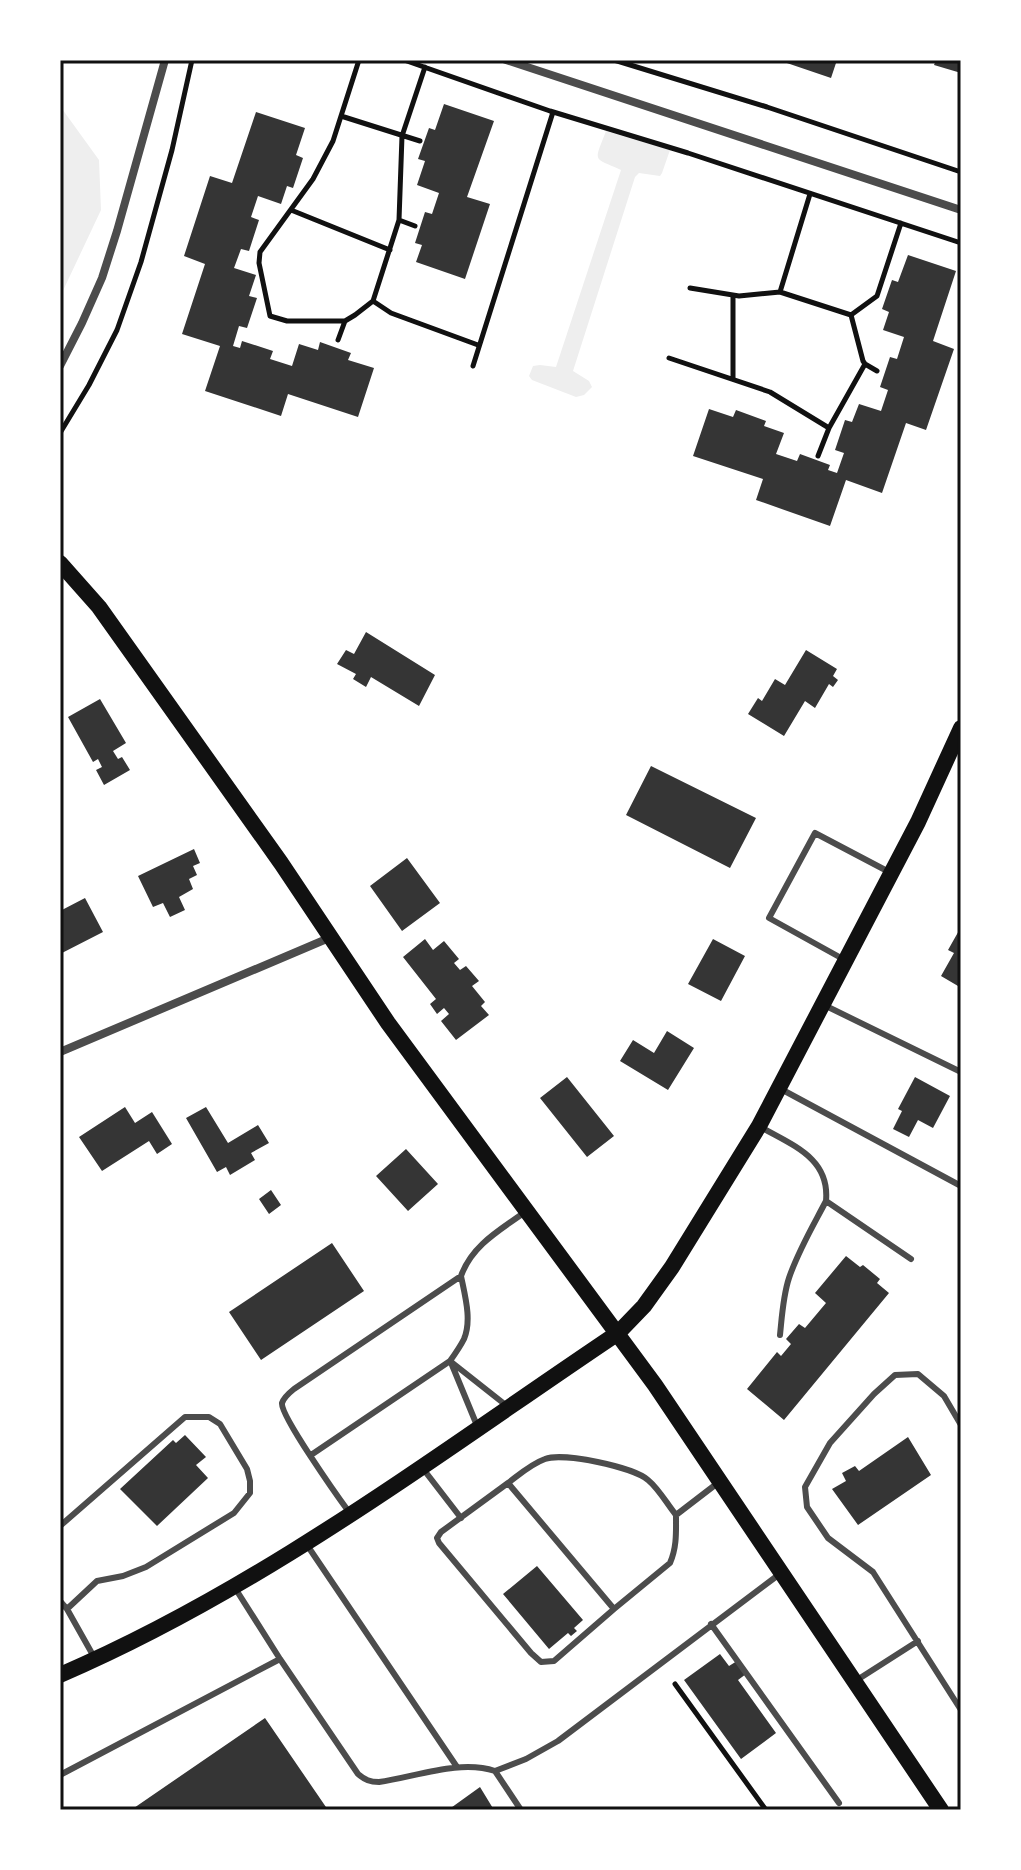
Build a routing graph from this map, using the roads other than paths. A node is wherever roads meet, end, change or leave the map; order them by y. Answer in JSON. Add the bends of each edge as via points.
{"nodes":[{"id":1,"x":165,"y":60,"type":"edge"},
{"id":2,"x":506,"y":60,"type":"edge"},
{"id":3,"x":961,"y":210,"type":"edge"},
{"id":4,"x":60,"y":366,"type":"edge"},
{"id":5,"x":60,"y":563,"type":"edge"},
{"id":6,"x":961,"y":728,"type":"edge"},
{"id":7,"x":891,"y":873,"type":"junction"},
{"id":8,"x":329,"y":938,"type":"junction"},
{"id":9,"x":845,"y":961,"type":"junction"},
{"id":10,"x":822,"y":1004,"type":"junction"},
{"id":11,"x":60,"y":1052,"type":"edge"},
{"id":12,"x":961,"y":1072,"type":"edge"},
{"id":13,"x":779,"y":1088,"type":"junction"},
{"id":14,"x":759,"y":1126,"type":"junction"},
{"id":15,"x":961,"y":1186,"type":"edge"},
{"id":16,"x":826,"y":1201,"type":"junction"},
{"id":17,"x":527,"y":1210,"type":"junction"},
{"id":18,"x":911,"y":1259,"type":"dead end"},
{"id":19,"x":461,"y":1276,"type":"junction"},
{"id":20,"x":618,"y":1333,"type":"junction"},
{"id":21,"x":780,"y":1335,"type":"dead end"},
{"id":22,"x":450,"y":1361,"type":"junction"},
{"id":23,"x":509,"y":1408,"type":"junction"},
{"id":24,"x":960,"y":1422,"type":"edge"},
{"id":25,"x":478,"y":1429,"type":"junction"},
{"id":26,"x":311,"y":1455,"type":"junction"},
{"id":27,"x":422,"y":1467,"type":"junction"},
{"id":28,"x":719,"y":1482,"type":"junction"},
{"id":29,"x":508,"y":1483,"type":"junction"},
{"id":30,"x":351,"y":1515,"type":"junction"},
{"id":31,"x":676,"y":1515,"type":"junction"},
{"id":32,"x":461,"y":1518,"type":"junction"},
{"id":33,"x":60,"y":1526,"type":"edge"},
{"id":34,"x":306,"y":1544,"type":"junction"},
{"id":35,"x":781,"y":1573,"type":"junction"},
{"id":36,"x":234,"y":1588,"type":"junction"},
{"id":37,"x":60,"y":1601,"type":"edge"},
{"id":38,"x":67,"y":1609,"type":"junction"},
{"id":39,"x":614,"y":1609,"type":"junction"},
{"id":40,"x":711,"y":1624,"type":"junction"},
{"id":41,"x":918,"y":1641,"type":"junction"},
{"id":42,"x":280,"y":1659,"type":"junction"},
{"id":43,"x":96,"y":1660,"type":"junction"},
{"id":44,"x":60,"y":1675,"type":"edge"},
{"id":45,"x":855,"y":1681,"type":"junction"},
{"id":46,"x":961,"y":1710,"type":"edge"},
{"id":47,"x":457,"y":1767,"type":"junction"},
{"id":48,"x":495,"y":1771,"type":"junction"},
{"id":49,"x":60,"y":1775,"type":"edge"},
{"id":50,"x":839,"y":1803,"type":"dead end"},
{"id":51,"x":521,"y":1810,"type":"edge"},
{"id":52,"x":941,"y":1810,"type":"edge"}],
"edges":[{"from":1,"to":4,"type":"street","via":[[102,278]]},
{"from":2,"to":3,"type":"street"},
{"from":5,"to":8,"type":"main road","via":[[99,607]]},
{"from":6,"to":7,"type":"main road"},
{"from":7,"to":9,"type":"main road"},
{"from":7,"to":9,"type":"lane","via":[[815,833],[769,918]]},
{"from":8,"to":11,"type":"street"},
{"from":8,"to":17,"type":"main road"},
{"from":9,"to":10,"type":"main road"},
{"from":10,"to":12,"type":"lane"},
{"from":10,"to":13,"type":"main road"},
{"from":13,"to":14,"type":"main road"},
{"from":13,"to":15,"type":"lane"},
{"from":14,"to":16,"type":"lane","via":[[817,1164],[826,1182]]},
{"from":14,"to":20,"type":"main road","via":[[672,1267]]},
{"from":16,"to":18,"type":"lane"},
{"from":16,"to":21,"type":"lane","via":[[789,1278]]},
{"from":17,"to":19,"type":"lane","via":[[473,1252]]},
{"from":17,"to":20,"type":"main road"},
{"from":19,"to":22,"type":"lane","via":[[467,1328]]},
{"from":19,"to":26,"type":"lane","via":[[288,1394],[282,1407],[285,1415]]},
{"from":20,"to":23,"type":"main road"},
{"from":20,"to":28,"type":"main road"},
{"from":22,"to":23,"type":"lane"},
{"from":22,"to":25,"type":"lane"},
{"from":22,"to":26,"type":"lane"},
{"from":23,"to":25,"type":"main road"},
{"from":24,"to":41,"type":"lane","via":[[944,1396],[918,1374],[895,1375],[830,1443],[805,1487],[807,1507],[828,1538],[873,1572]]},
{"from":25,"to":27,"type":"main road"},
{"from":26,"to":30,"type":"lane"},
{"from":27,"to":30,"type":"main road"},
{"from":27,"to":32,"type":"lane"},
{"from":28,"to":31,"type":"lane"},
{"from":28,"to":35,"type":"main road"},
{"from":29,"to":31,"type":"lane","via":[[532,1464],[557,1456],[618,1466],[650,1482]]},
{"from":29,"to":32,"type":"lane"},
{"from":29,"to":39,"type":"lane"},
{"from":30,"to":34,"type":"main road"},
{"from":31,"to":39,"type":"lane","via":[[670,1563]]},
{"from":32,"to":39,"type":"lane","via":[[441,1532],[439,1543],[541,1662],[554,1661]]},
{"from":33,"to":38,"type":"lane","via":[[185,1417],[209,1417],[220,1424],[247,1469],[250,1493],[234,1513],[146,1567],[97,1581]]},
{"from":34,"to":36,"type":"main road"},
{"from":34,"to":47,"type":"lane"},
{"from":35,"to":40,"type":"lane"},
{"from":35,"to":45,"type":"main road"},
{"from":36,"to":42,"type":"lane"},
{"from":36,"to":43,"type":"main road"},
{"from":37,"to":38,"type":"lane"},
{"from":38,"to":43,"type":"lane"},
{"from":40,"to":48,"type":"lane","via":[[558,1741]]},
{"from":40,"to":50,"type":"lane"},
{"from":41,"to":45,"type":"lane"},
{"from":41,"to":46,"type":"lane"},
{"from":42,"to":47,"type":"lane","via":[[358,1774],[371,1782]]},
{"from":42,"to":49,"type":"lane"},
{"from":43,"to":44,"type":"main road"},
{"from":45,"to":52,"type":"main road"},
{"from":47,"to":48,"type":"lane"},
{"from":48,"to":51,"type":"lane"}]}
